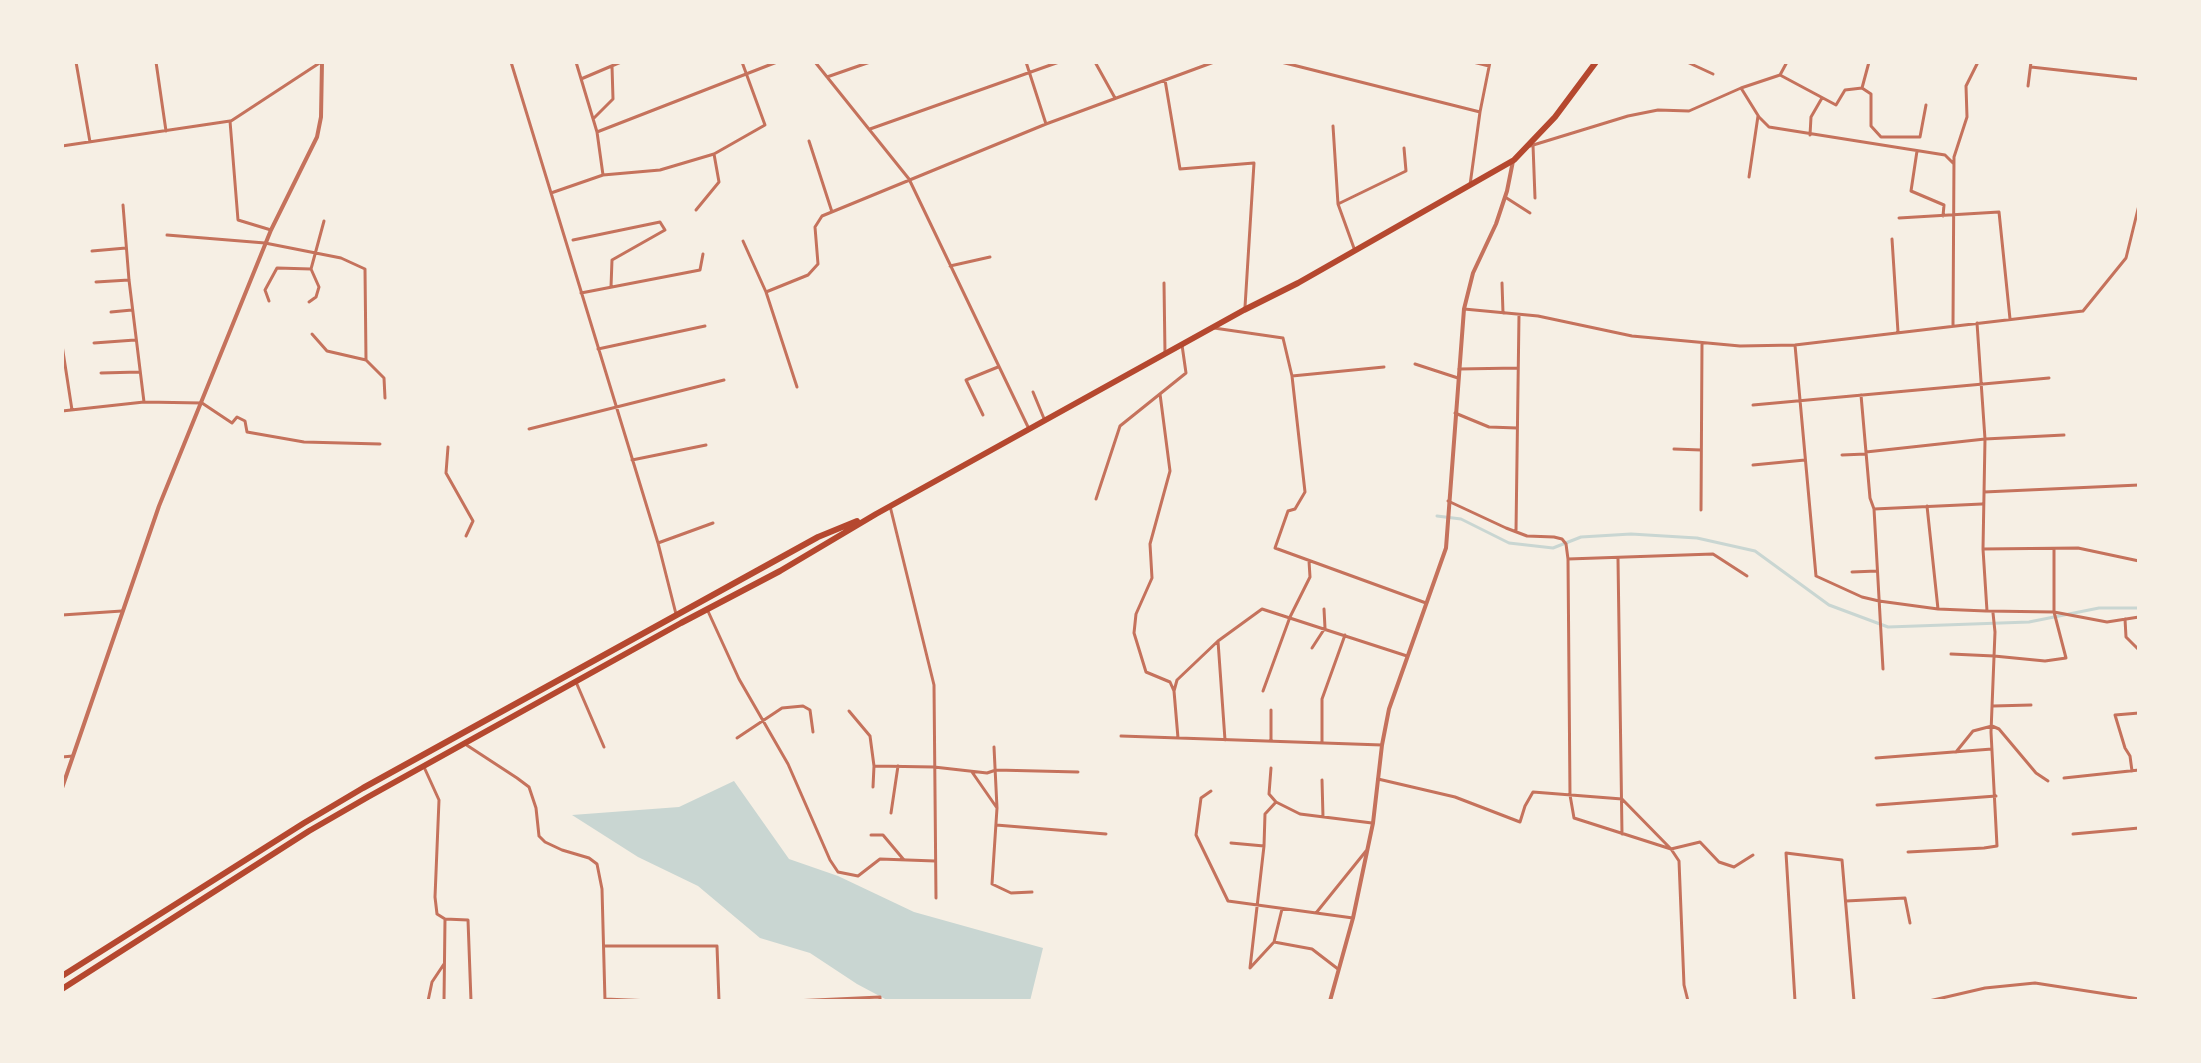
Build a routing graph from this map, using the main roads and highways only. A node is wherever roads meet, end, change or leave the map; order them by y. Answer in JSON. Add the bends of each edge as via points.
{"nodes":[{"id":1,"x":1595,"y":62,"type":"edge"},
{"id":2,"x":876,"y":514,"type":"junction"},
{"id":3,"x":531,"y":696,"type":"junction"},
{"id":4,"x":536,"y":705,"type":"junction"},
{"id":5,"x":63,"y":975,"type":"edge"},
{"id":6,"x":62,"y":989,"type":"edge"}],
"edges":[{"from":1,"to":2,"type":"highway","via":[[1555,117],[1514,160]]},
{"from":2,"to":3,"type":"highway","via":[[818,537]]},
{"from":2,"to":4,"type":"highway"},
{"from":3,"to":4,"type":"highway"},
{"from":3,"to":5,"type":"highway","via":[[304,823]]},
{"from":4,"to":6,"type":"highway","via":[[309,831]]}]}
